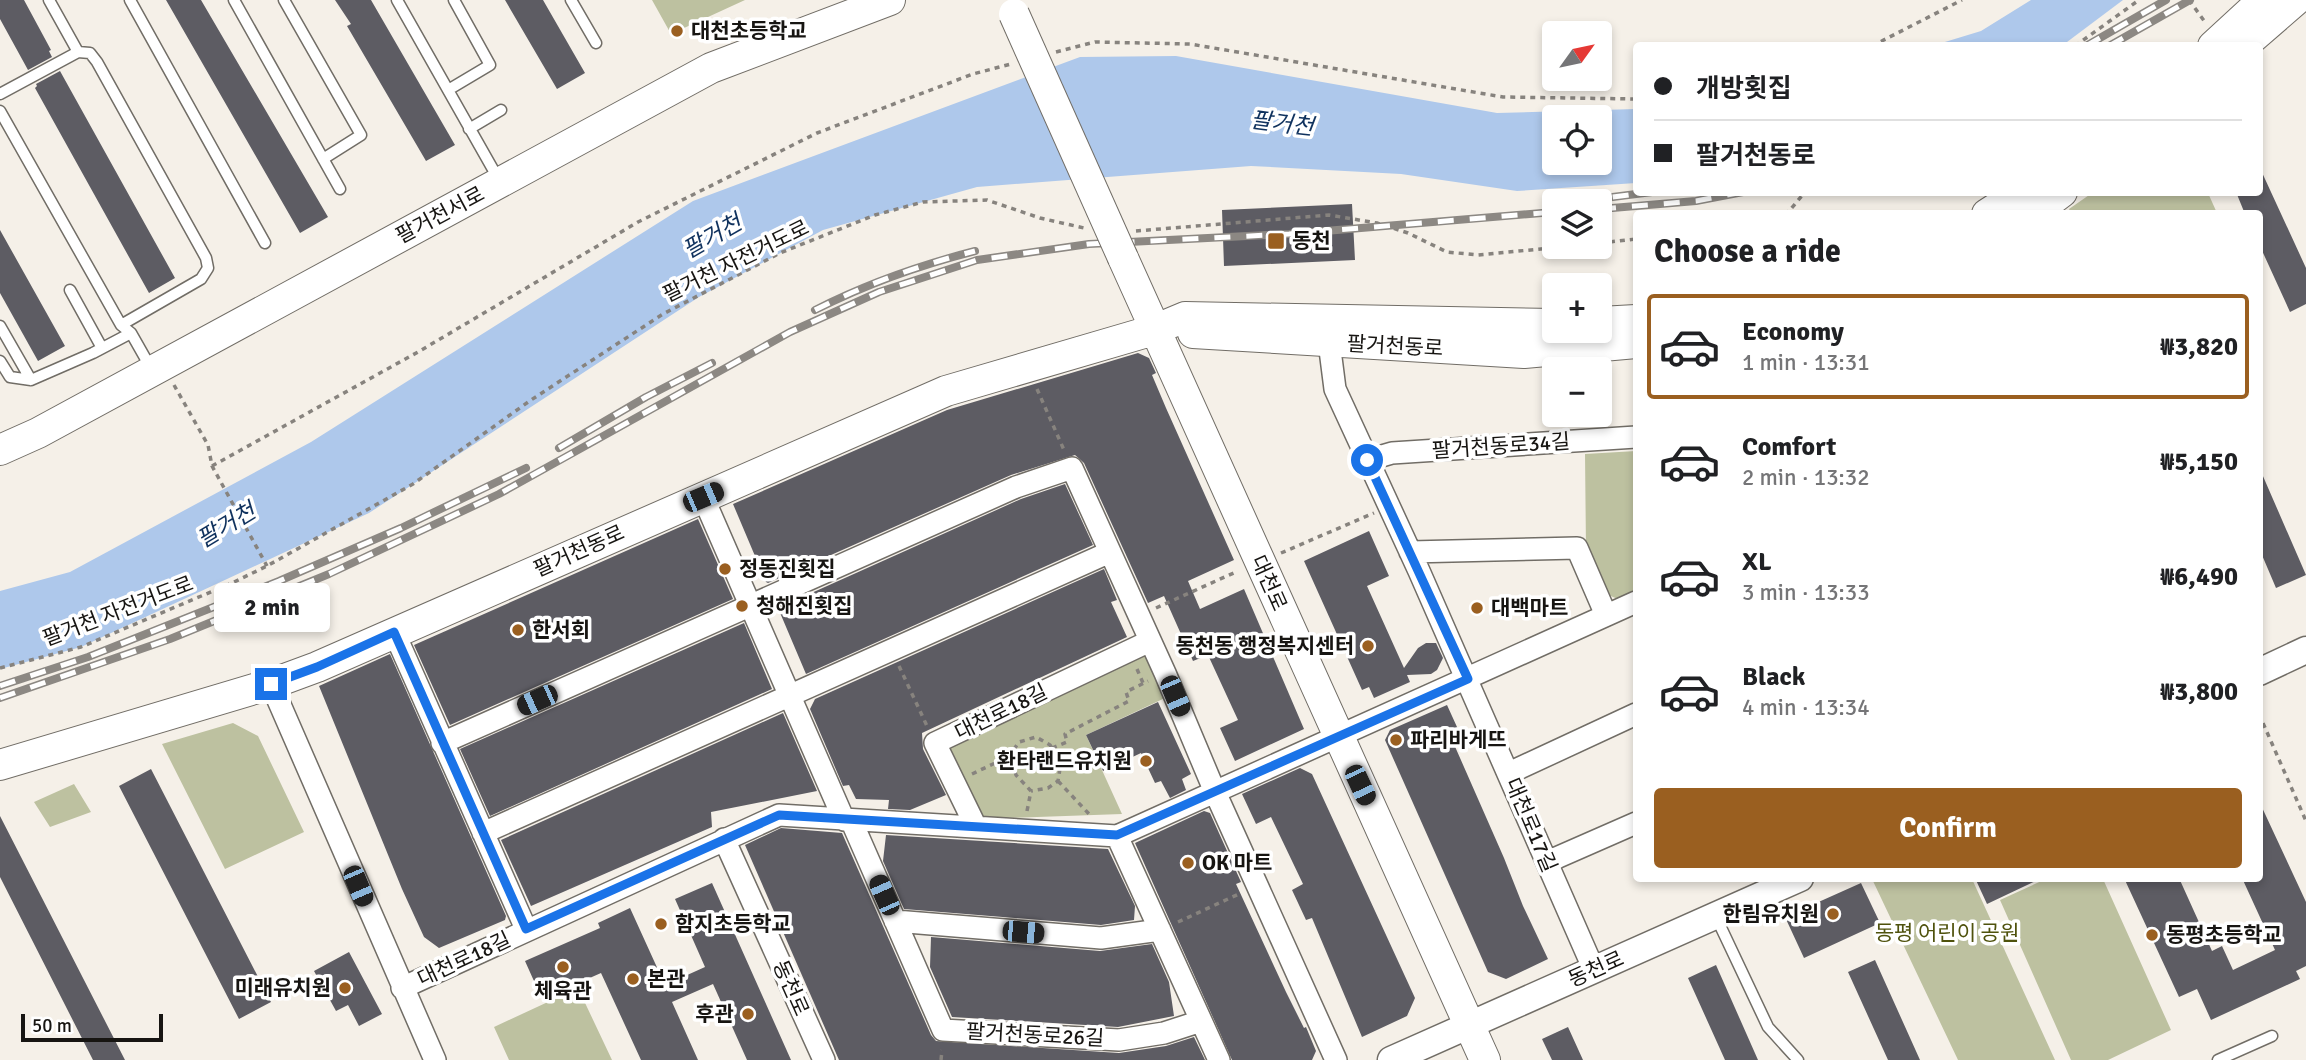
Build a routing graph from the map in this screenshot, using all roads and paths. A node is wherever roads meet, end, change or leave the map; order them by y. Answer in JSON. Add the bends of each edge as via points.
{"nodes":[{"id":1,"x":49,"y":0,"type":"edge"},
{"id":2,"x":130,"y":0,"type":"edge"},
{"id":3,"x":234,"y":0,"type":"edge"},
{"id":4,"x":284,"y":0,"type":"edge"},
{"id":5,"x":397,"y":0,"type":"edge"},
{"id":6,"x":454,"y":0,"type":"edge"},
{"id":7,"x":571,"y":0,"type":"edge"},
{"id":8,"x":890,"y":0,"type":"edge"},
{"id":9,"x":1962,"y":0,"type":"edge"},
{"id":10,"x":2139,"y":0,"type":"edge"},
{"id":11,"x":2263,"y":0,"type":"edge"},
{"id":12,"x":2296,"y":0,"type":"edge"},
{"id":13,"x":1011,"y":7,"type":"edge"},
{"id":14,"x":1880,"y":42,"type":"edge"},
{"id":15,"x":2080,"y":42,"type":"edge"},
{"id":16,"x":2217,"y":42,"type":"edge"},
{"id":17,"x":2248,"y":42,"type":"edge"},
{"id":18,"x":596,"y":43,"type":"dead end"},
{"id":19,"x":78,"y":52,"type":"junction"},
{"id":20,"x":1054,"y":53,"type":"dead end"},
{"id":21,"x":1014,"y":63,"type":"dead end"},
{"id":22,"x":447,"y":90,"type":"junction"},
{"id":23,"x":0,"y":94,"type":"edge"},
{"id":24,"x":1633,"y":99,"type":"edge"},
{"id":25,"x":501,"y":110,"type":"dead end"},
{"id":26,"x":0,"y":111,"type":"edge"},
{"id":27,"x":469,"y":129,"type":"junction"},
{"id":28,"x":323,"y":159,"type":"junction"},
{"id":29,"x":500,"y":183,"type":"junction"},
{"id":30,"x":340,"y":189,"type":"dead end"},
{"id":31,"x":1802,"y":196,"type":"edge"},
{"id":32,"x":2015,"y":196,"type":"edge"},
{"id":33,"x":2057,"y":196,"type":"edge"},
{"id":34,"x":1790,"y":210,"type":"edge"},
{"id":35,"x":1993,"y":210,"type":"edge"},
{"id":36,"x":2038,"y":210,"type":"edge"},
{"id":37,"x":1095,"y":230,"type":"dead end"},
{"id":38,"x":1136,"y":231,"type":"dead end"},
{"id":39,"x":1633,"y":239,"type":"edge"},
{"id":40,"x":1612,"y":242,"type":"edge"},
{"id":41,"x":265,"y":243,"type":"dead end"},
{"id":42,"x":1542,"y":249,"type":"edge"},
{"id":43,"x":70,"y":290,"type":"dead end"},
{"id":44,"x":1633,"y":320,"type":"edge"},
{"id":45,"x":1612,"y":321,"type":"edge"},
{"id":46,"x":1542,"y":324,"type":"edge"},
{"id":47,"x":121,"y":325,"type":"junction"},
{"id":48,"x":0,"y":326,"type":"edge"},
{"id":49,"x":1154,"y":330,"type":"junction"},
{"id":50,"x":131,"y":333,"type":"junction"},
{"id":51,"x":1329,"y":342,"type":"junction"},
{"id":52,"x":1633,"y":343,"type":"edge"},
{"id":53,"x":102,"y":348,"type":"junction"},
{"id":54,"x":0,"y":361,"type":"edge"},
{"id":55,"x":1027,"y":367,"type":"junction"},
{"id":56,"x":158,"y":368,"type":"junction"},
{"id":57,"x":31,"y":380,"type":"junction"},
{"id":58,"x":1633,"y":437,"type":"edge"},
{"id":59,"x":0,"y":450,"type":"edge"},
{"id":60,"x":1367,"y":460,"type":"junction"},
{"id":61,"x":212,"y":466,"type":"junction"},
{"id":62,"x":1072,"y":468,"type":"junction"},
{"id":63,"x":703,"y":497,"type":"junction"},
{"id":64,"x":1388,"y":507,"type":"junction"},
{"id":65,"x":1110,"y":552,"type":"junction"},
{"id":66,"x":1410,"y":552,"type":"junction"},
{"id":67,"x":1260,"y":562,"type":"junction"},
{"id":68,"x":267,"y":566,"type":"junction"},
{"id":69,"x":1633,"y":603,"type":"edge"},
{"id":70,"x":750,"y":605,"type":"junction"},
{"id":71,"x":1139,"y":615,"type":"junction"},
{"id":72,"x":1606,"y":615,"type":"junction"},
{"id":73,"x":394,"y":632,"type":"junction"},
{"id":74,"x":1150,"y":640,"type":"junction"},
{"id":75,"x":891,"y":648,"type":"junction"},
{"id":76,"x":2306,"y":650,"type":"edge"},
{"id":77,"x":0,"y":668,"type":"edge"},
{"id":78,"x":2263,"y":670,"type":"edge"},
{"id":79,"x":1165,"y":673,"type":"junction"},
{"id":80,"x":1468,"y":679,"type":"junction"},
{"id":81,"x":271,"y":684,"type":"junction"},
{"id":82,"x":789,"y":694,"type":"junction"},
{"id":83,"x":1633,"y":715,"type":"edge"},
{"id":84,"x":2263,"y":723,"type":"edge"},
{"id":85,"x":1338,"y":737,"type":"junction"},
{"id":86,"x":442,"y":743,"type":"junction"},
{"id":87,"x":935,"y":743,"type":"junction"},
{"id":88,"x":1052,"y":748,"type":"junction"},
{"id":89,"x":1012,"y":760,"type":"junction"},
{"id":90,"x":0,"y":765,"type":"edge"},
{"id":91,"x":1508,"y":773,"type":"junction"},
{"id":92,"x":1058,"y":781,"type":"junction"},
{"id":93,"x":954,"y":783,"type":"junction"},
{"id":94,"x":1031,"y":792,"type":"junction"},
{"id":95,"x":1215,"y":792,"type":"junction"},
{"id":96,"x":848,"y":820,"type":"junction"},
{"id":97,"x":2306,"y":821,"type":"edge"},
{"id":98,"x":1633,"y":824,"type":"edge"},
{"id":99,"x":976,"y":827,"type":"junction"},
{"id":100,"x":1023,"y":830,"type":"junction"},
{"id":101,"x":483,"y":833,"type":"junction"},
{"id":102,"x":1114,"y":835,"type":"junction"},
{"id":103,"x":724,"y":839,"type":"junction"},
{"id":104,"x":1547,"y":862,"type":"junction"},
{"id":105,"x":1791,"y":882,"type":"edge"},
{"id":106,"x":1257,"y":886,"type":"junction"},
{"id":107,"x":1716,"y":917,"type":"junction"},
{"id":108,"x":895,"y":921,"type":"junction"},
{"id":109,"x":526,"y":929,"type":"junction"},
{"id":110,"x":1160,"y":930,"type":"junction"},
{"id":111,"x":1594,"y":970,"type":"junction"},
{"id":112,"x":402,"y":988,"type":"junction"},
{"id":113,"x":1201,"y":1021,"type":"junction"},
{"id":114,"x":1469,"y":1024,"type":"junction"},
{"id":115,"x":2272,"y":1036,"type":"dead end"},
{"id":116,"x":435,"y":1060,"type":"edge"},
{"id":117,"x":824,"y":1060,"type":"edge"},
{"id":118,"x":1219,"y":1060,"type":"edge"},
{"id":119,"x":1336,"y":1060,"type":"edge"},
{"id":120,"x":1391,"y":1060,"type":"edge"},
{"id":121,"x":1485,"y":1060,"type":"edge"},
{"id":122,"x":1798,"y":1060,"type":"edge"},
{"id":123,"x":2218,"y":1060,"type":"edge"}],
"edges":[{"from":1,"to":19,"type":"lane"},
{"from":2,"to":41,"type":"lane"},
{"from":3,"to":28,"type":"lane"},
{"from":4,"to":28,"type":"lane","via":[[361,135]]},
{"from":5,"to":22,"type":"lane"},
{"from":6,"to":22,"type":"lane","via":[[490,65]]},
{"from":7,"to":18,"type":"lane"},
{"from":8,"to":29,"type":"main road","name":"팔거천서로","via":[[712,68]]},
{"from":9,"to":14,"type":"path"},
{"from":10,"to":15,"type":"path"},
{"from":11,"to":16,"type":"main road"},
{"from":12,"to":17,"type":"main road"},
{"from":13,"to":49,"type":"main road","name":"대천로","bridge":true},
{"from":19,"to":23,"type":"lane"},
{"from":19,"to":47,"type":"lane","via":[[90,53],[97,62],[208,268],[201,279]]},
{"from":20,"to":24,"type":"path","via":[[1095,43],[1190,44],[1503,97]]},
{"from":21,"to":61,"type":"path","via":[[973,74],[817,134],[638,222]]},
{"from":22,"to":27,"type":"lane"},
{"from":25,"to":27,"type":"lane"},
{"from":26,"to":47,"type":"lane"},
{"from":27,"to":29,"type":"lane"},
{"from":28,"to":30,"type":"lane"},
{"from":29,"to":56,"type":"main road","name":"팔거천서로"},
{"from":31,"to":34,"type":"path"},
{"from":32,"to":35,"type":"main road"},
{"from":33,"to":36,"type":"main road"},
{"from":37,"to":68,"type":"path","name":"팔거천 자전거도로","via":[[987,200],[923,202],[875,215],[780,253],[663,314],[413,484]]},
{"from":38,"to":42,"type":"path","via":[[1329,215],[1377,223],[1447,252],[1478,255]]},
{"from":39,"to":40,"type":"path"},
{"from":43,"to":53,"type":"lane"},
{"from":44,"to":45,"type":"main road"},
{"from":46,"to":49,"type":"main road","name":"팔거천동로","via":[[1185,317]]},
{"from":47,"to":50,"type":"lane"},
{"from":48,"to":57,"type":"lane"},
{"from":49,"to":51,"type":"main road","name":"팔거천동로"},
{"from":49,"to":55,"type":"main road","name":"팔거천동로"},
{"from":49,"to":67,"type":"main road","name":"대천로"},
{"from":50,"to":53,"type":"lane"},
{"from":50,"to":56,"type":"lane"},
{"from":51,"to":52,"type":"main road","name":"팔거천동로","via":[[1524,353]]},
{"from":51,"to":60,"type":"street","name":"대천로17길","via":[[1335,389]]},
{"from":53,"to":57,"type":"lane"},
{"from":54,"to":57,"type":"lane","via":[[10,377]]},
{"from":55,"to":62,"type":"path"},
{"from":55,"to":63,"type":"main road","name":"팔거천동로","via":[[946,391]]},
{"from":56,"to":59,"type":"main road","name":"팔거천서로"},
{"from":56,"to":61,"type":"path","via":[[208,445]]},
{"from":58,"to":60,"type":"street","name":"팔거천동로34길","via":[[1392,453]]},
{"from":60,"to":64,"type":"street","name":"대천로17길"},
{"from":61,"to":68,"type":"path"},
{"from":62,"to":65,"type":"street"},
{"from":62,"to":70,"type":"street","via":[[1016,487]]},
{"from":63,"to":70,"type":"street","name":"팔거천동로26길"},
{"from":63,"to":73,"type":"main road","name":"팔거천동로"},
{"from":64,"to":66,"type":"street","name":"대천로17길"},
{"from":64,"to":67,"type":"path"},
{"from":65,"to":71,"type":"street"},
{"from":65,"to":75,"type":"street"},
{"from":66,"to":72,"type":"street","via":[[1577,548]]},
{"from":66,"to":80,"type":"street","name":"대천로17길"},
{"from":67,"to":71,"type":"path"},
{"from":67,"to":85,"type":"main road","name":"대천로"},
{"from":68,"to":77,"type":"path","name":"팔거천 자전거도로","via":[[81,647]]},
{"from":69,"to":72,"type":"street"},
{"from":70,"to":82,"type":"street","name":"팔거천동로26길"},
{"from":70,"to":86,"type":"street"},
{"from":71,"to":74,"type":"street"},
{"from":72,"to":80,"type":"street"},
{"from":73,"to":81,"type":"main road","name":"팔거천동로"},
{"from":73,"to":86,"type":"street","name":"대천로18길"},
{"from":74,"to":79,"type":"street"},
{"from":74,"to":87,"type":"street","name":"대천로18길"},
{"from":75,"to":82,"type":"street"},
{"from":75,"to":87,"type":"path"},
{"from":76,"to":78,"type":"street"},
{"from":79,"to":88,"type":"path","via":[[1126,692],[1129,701],[1065,734],[1067,742]]},
{"from":79,"to":95,"type":"street"},
{"from":80,"to":85,"type":"street"},
{"from":80,"to":91,"type":"street","name":"대천로17길"},
{"from":81,"to":90,"type":"main road","name":"팔거천동로"},
{"from":81,"to":112,"type":"street"},
{"from":82,"to":96,"type":"street","name":"팔거천동로26길"},
{"from":82,"to":101,"type":"street"},
{"from":83,"to":91,"type":"street"},
{"from":84,"to":97,"type":"path"},
{"from":85,"to":95,"type":"street","name":"대천로18길"},
{"from":85,"to":114,"type":"main road","name":"대천로"},
{"from":86,"to":101,"type":"street","name":"대천로18길"},
{"from":87,"to":93,"type":"street","name":"대천로18길"},
{"from":88,"to":89,"type":"path","via":[[1036,737],[1019,742],[1010,755]]},
{"from":88,"to":92,"type":"path","via":[[1061,762]]},
{"from":89,"to":93,"type":"path"},
{"from":89,"to":94,"type":"path","via":[[1016,775]]},
{"from":91,"to":104,"type":"street","name":"대천로17길"},
{"from":92,"to":94,"type":"path"},
{"from":92,"to":102,"type":"path"},
{"from":93,"to":99,"type":"street","name":"대천로18길"},
{"from":94,"to":100,"type":"path"},
{"from":95,"to":102,"type":"street","name":"대천로18길"},
{"from":95,"to":106,"type":"street"},
{"from":96,"to":99,"type":"street","name":"대천로18길"},
{"from":96,"to":103,"type":"street","name":"대천로18길","via":[[779,815]]},
{"from":96,"to":108,"type":"street","name":"팔거천동로26길"},
{"from":98,"to":104,"type":"street"},
{"from":99,"to":100,"type":"street","name":"대천로18길"},
{"from":100,"to":102,"type":"street","name":"대천로18길"},
{"from":101,"to":109,"type":"street","name":"대천로18길"},
{"from":102,"to":110,"type":"street"},
{"from":103,"to":109,"type":"street","name":"대천로18길"},
{"from":103,"to":117,"type":"street","name":"동천로"},
{"from":104,"to":111,"type":"street","name":"대천로17길"},
{"from":105,"to":107,"type":"street","name":"동천로"},
{"from":106,"to":110,"type":"path"},
{"from":106,"to":119,"type":"street"},
{"from":107,"to":111,"type":"street","name":"동천로"},
{"from":107,"to":122,"type":"lane","via":[[1768,1027]]},
{"from":108,"to":110,"type":"street","via":[[1101,938]]},
{"from":108,"to":113,"type":"street","name":"팔거천동로26길","via":[[943,1030],[1119,1040]]},
{"from":109,"to":112,"type":"street","name":"대천로18길"},
{"from":110,"to":113,"type":"street"},
{"from":111,"to":114,"type":"street","name":"동천로"},
{"from":112,"to":116,"type":"street"},
{"from":113,"to":118,"type":"street"},
{"from":114,"to":120,"type":"street","name":"동천로"},
{"from":114,"to":121,"type":"main road","name":"대천로"},
{"from":115,"to":123,"type":"lane"}]}
